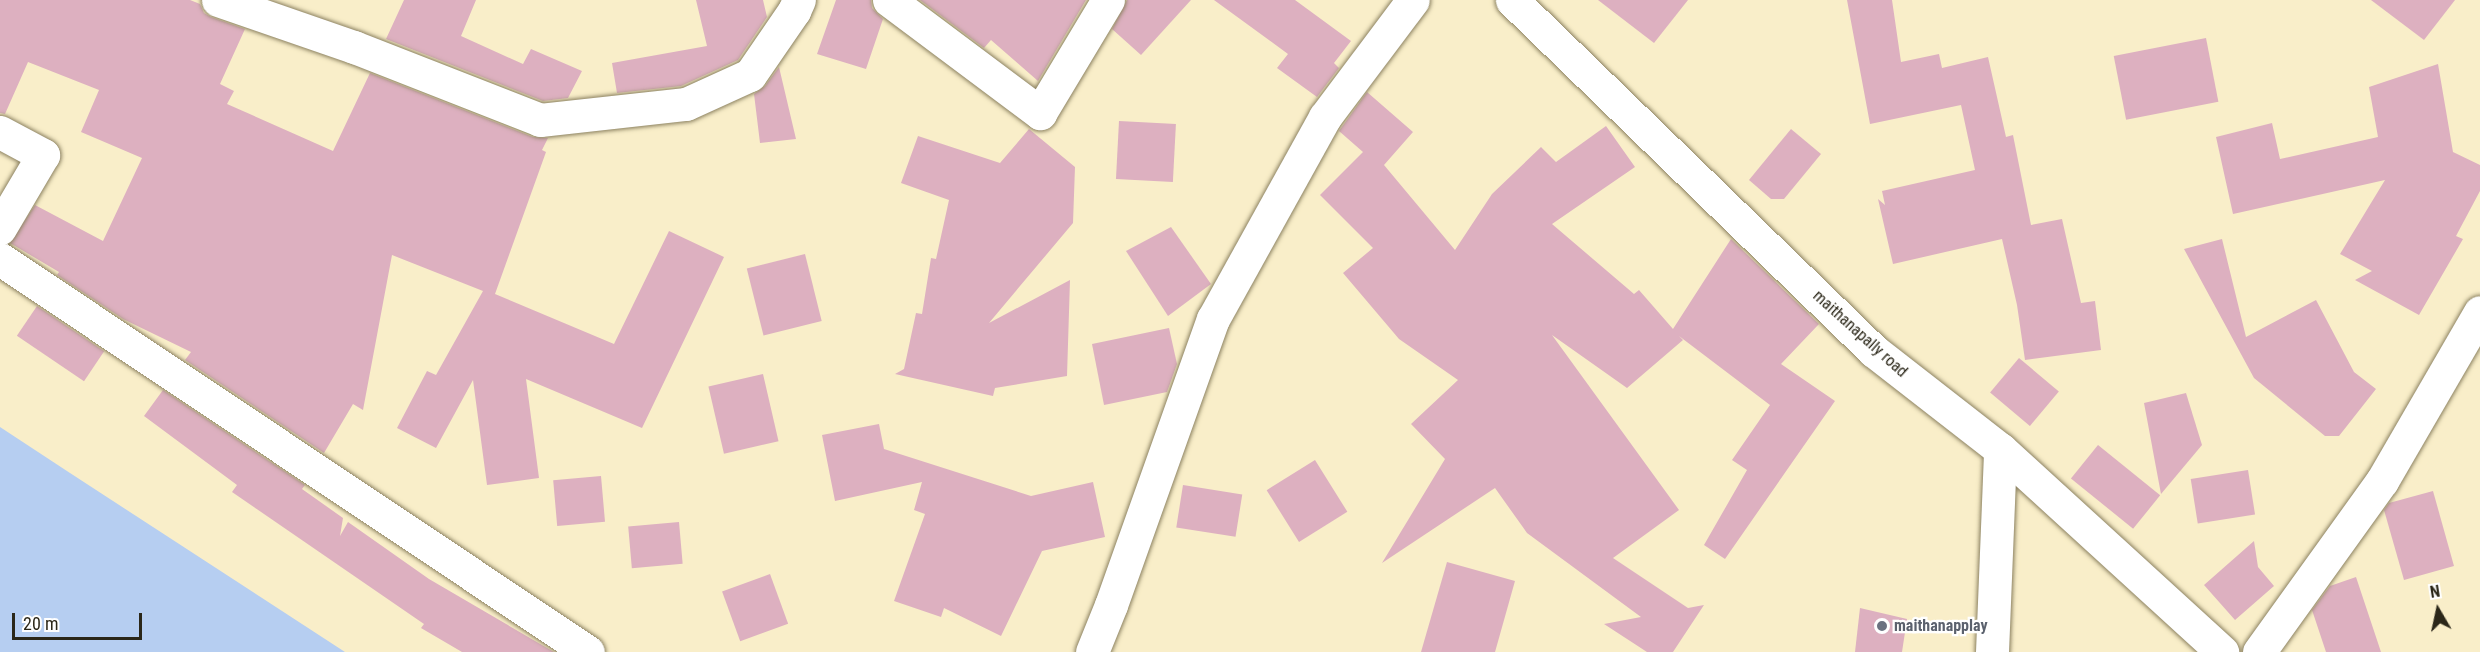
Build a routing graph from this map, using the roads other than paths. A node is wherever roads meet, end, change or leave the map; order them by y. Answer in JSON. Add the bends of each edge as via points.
{"nodes":[{"id":1,"x":218,"y":0,"type":"edge"},
{"id":2,"x":799,"y":0,"type":"edge"},
{"id":3,"x":890,"y":0,"type":"edge"},
{"id":4,"x":1108,"y":0,"type":"edge"},
{"id":5,"x":1413,"y":0,"type":"edge"},
{"id":6,"x":1512,"y":0,"type":"edge"},
{"id":7,"x":0,"y":132,"type":"edge"},
{"id":8,"x":0,"y":228,"type":"edge"},
{"id":9,"x":0,"y":259,"type":"edge"},
{"id":10,"x":2480,"y":312,"type":"edge"},
{"id":11,"x":2000,"y":449,"type":"junction"},
{"id":12,"x":588,"y":652,"type":"edge"},
{"id":13,"x":1092,"y":652,"type":"edge"},
{"id":14,"x":1992,"y":652,"type":"edge"},
{"id":15,"x":2222,"y":652,"type":"edge"},
{"id":16,"x":2259,"y":652,"type":"edge"}],
"edges":[{"from":1,"to":2,"type":"street","via":[[540,120],[686,104],[750,75]]},
{"from":3,"to":4,"type":"street","via":[[1040,113]]},
{"from":5,"to":13,"type":"street","via":[[1325,117],[1213,319]]},
{"from":6,"to":11,"type":"street","name":"maithanapally road","via":[[1874,351]]},
{"from":7,"to":8,"type":"street","via":[[43,155]]},
{"from":9,"to":12,"type":"street"},
{"from":10,"to":16,"type":"street","via":[[2382,481]]},
{"from":11,"to":14,"type":"street"},
{"from":11,"to":15,"type":"street","name":"maithanapally road"}]}
